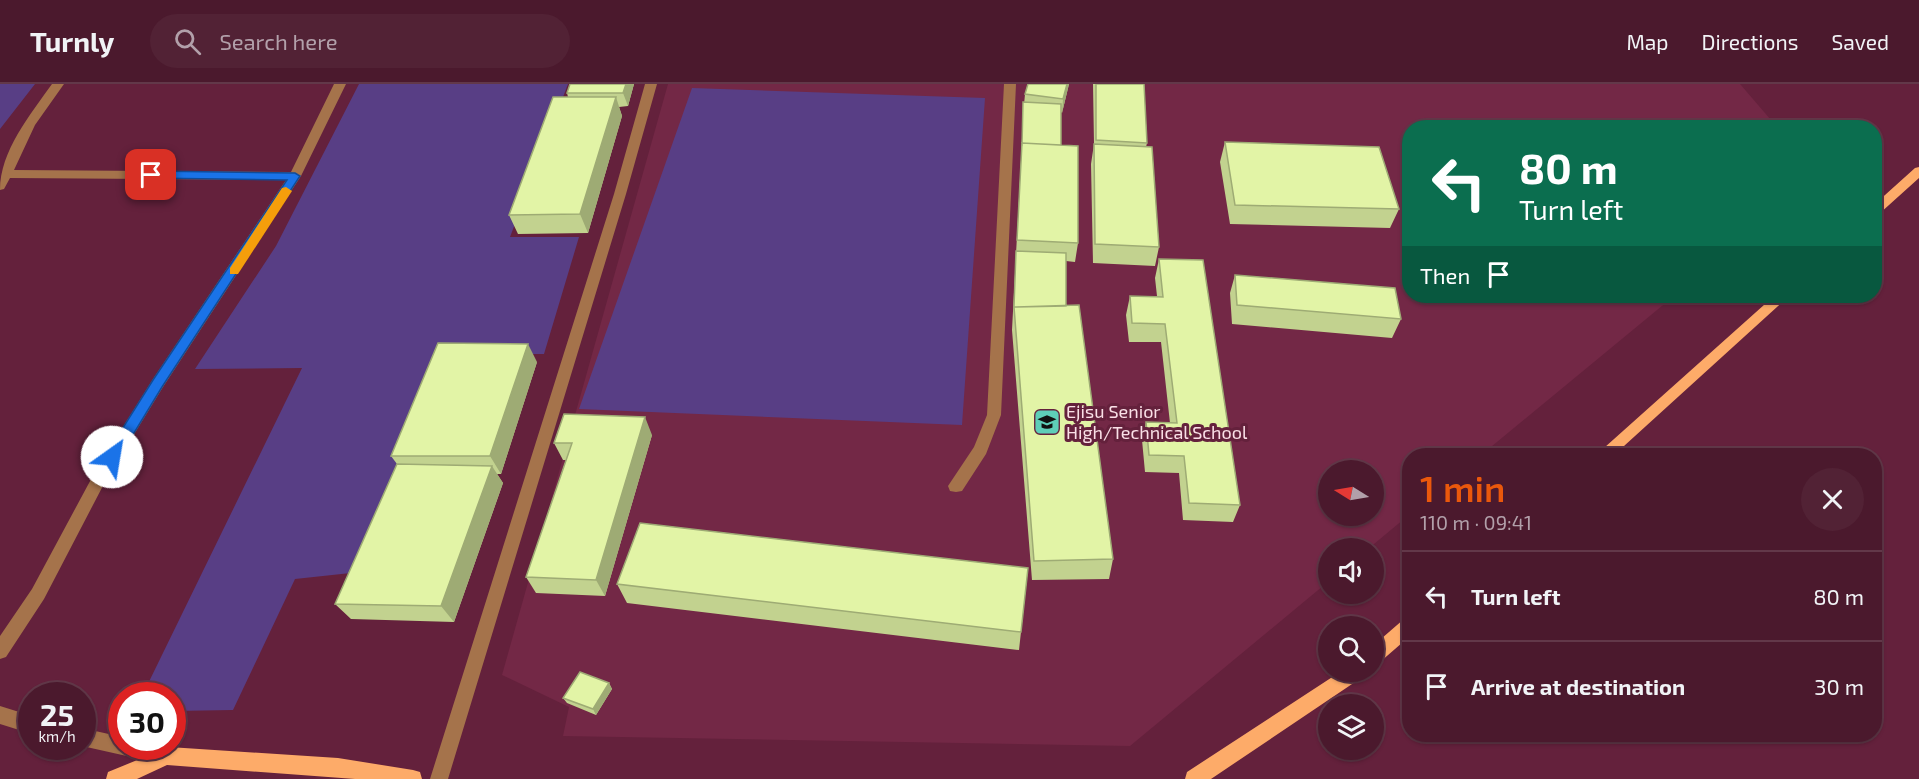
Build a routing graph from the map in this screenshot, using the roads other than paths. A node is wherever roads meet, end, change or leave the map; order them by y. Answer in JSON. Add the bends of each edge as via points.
{"nodes":[{"id":1,"x":58,"y":84,"type":"edge"},
{"id":2,"x":340,"y":84,"type":"edge"},
{"id":3,"x":651,"y":84,"type":"edge"},
{"id":4,"x":1010,"y":84,"type":"edge"},
{"id":5,"x":1919,"y":171,"type":"edge"},
{"id":6,"x":7,"y":174,"type":"junction"},
{"id":7,"x":295,"y":176,"type":"junction"},
{"id":8,"x":0,"y":186,"type":"edge"},
{"id":9,"x":1882,"y":205,"type":"edge"},
{"id":10,"x":1774,"y":303,"type":"edge"},
{"id":11,"x":1612,"y":448,"type":"edge"},
{"id":12,"x":956,"y":486,"type":"dead end"},
{"id":13,"x":1402,"y":632,"type":"edge"},
{"id":14,"x":1384,"y":647,"type":"edge"},
{"id":15,"x":0,"y":651,"type":"edge"},
{"id":16,"x":1340,"y":682,"type":"edge"},
{"id":17,"x":0,"y":715,"type":"edge"},
{"id":18,"x":18,"y":721,"type":"edge"},
{"id":19,"x":186,"y":757,"type":"edge"},
{"id":20,"x":158,"y":760,"type":"edge"},
{"id":21,"x":115,"y":779,"type":"edge"},
{"id":22,"x":413,"y":779,"type":"edge"},
{"id":23,"x":438,"y":779,"type":"edge"},
{"id":24,"x":1194,"y":779,"type":"edge"}],
"edges":[{"from":1,"to":6,"type":"street","via":[[29,125]]},
{"from":2,"to":7,"type":"street"},
{"from":3,"to":23,"type":"street"},
{"from":4,"to":12,"type":"street","via":[[994,415],[981,450]]},
{"from":5,"to":9,"type":"main road"},
{"from":6,"to":7,"type":"street"},
{"from":6,"to":8,"type":"street"},
{"from":7,"to":15,"type":"street","via":[[120,444],[38,594]]},
{"from":10,"to":11,"type":"main road"},
{"from":13,"to":14,"type":"main road"},
{"from":16,"to":24,"type":"main road"},
{"from":17,"to":18,"type":"street"},
{"from":19,"to":22,"type":"main road","via":[[338,766]]},
{"from":20,"to":21,"type":"main road"}]}
